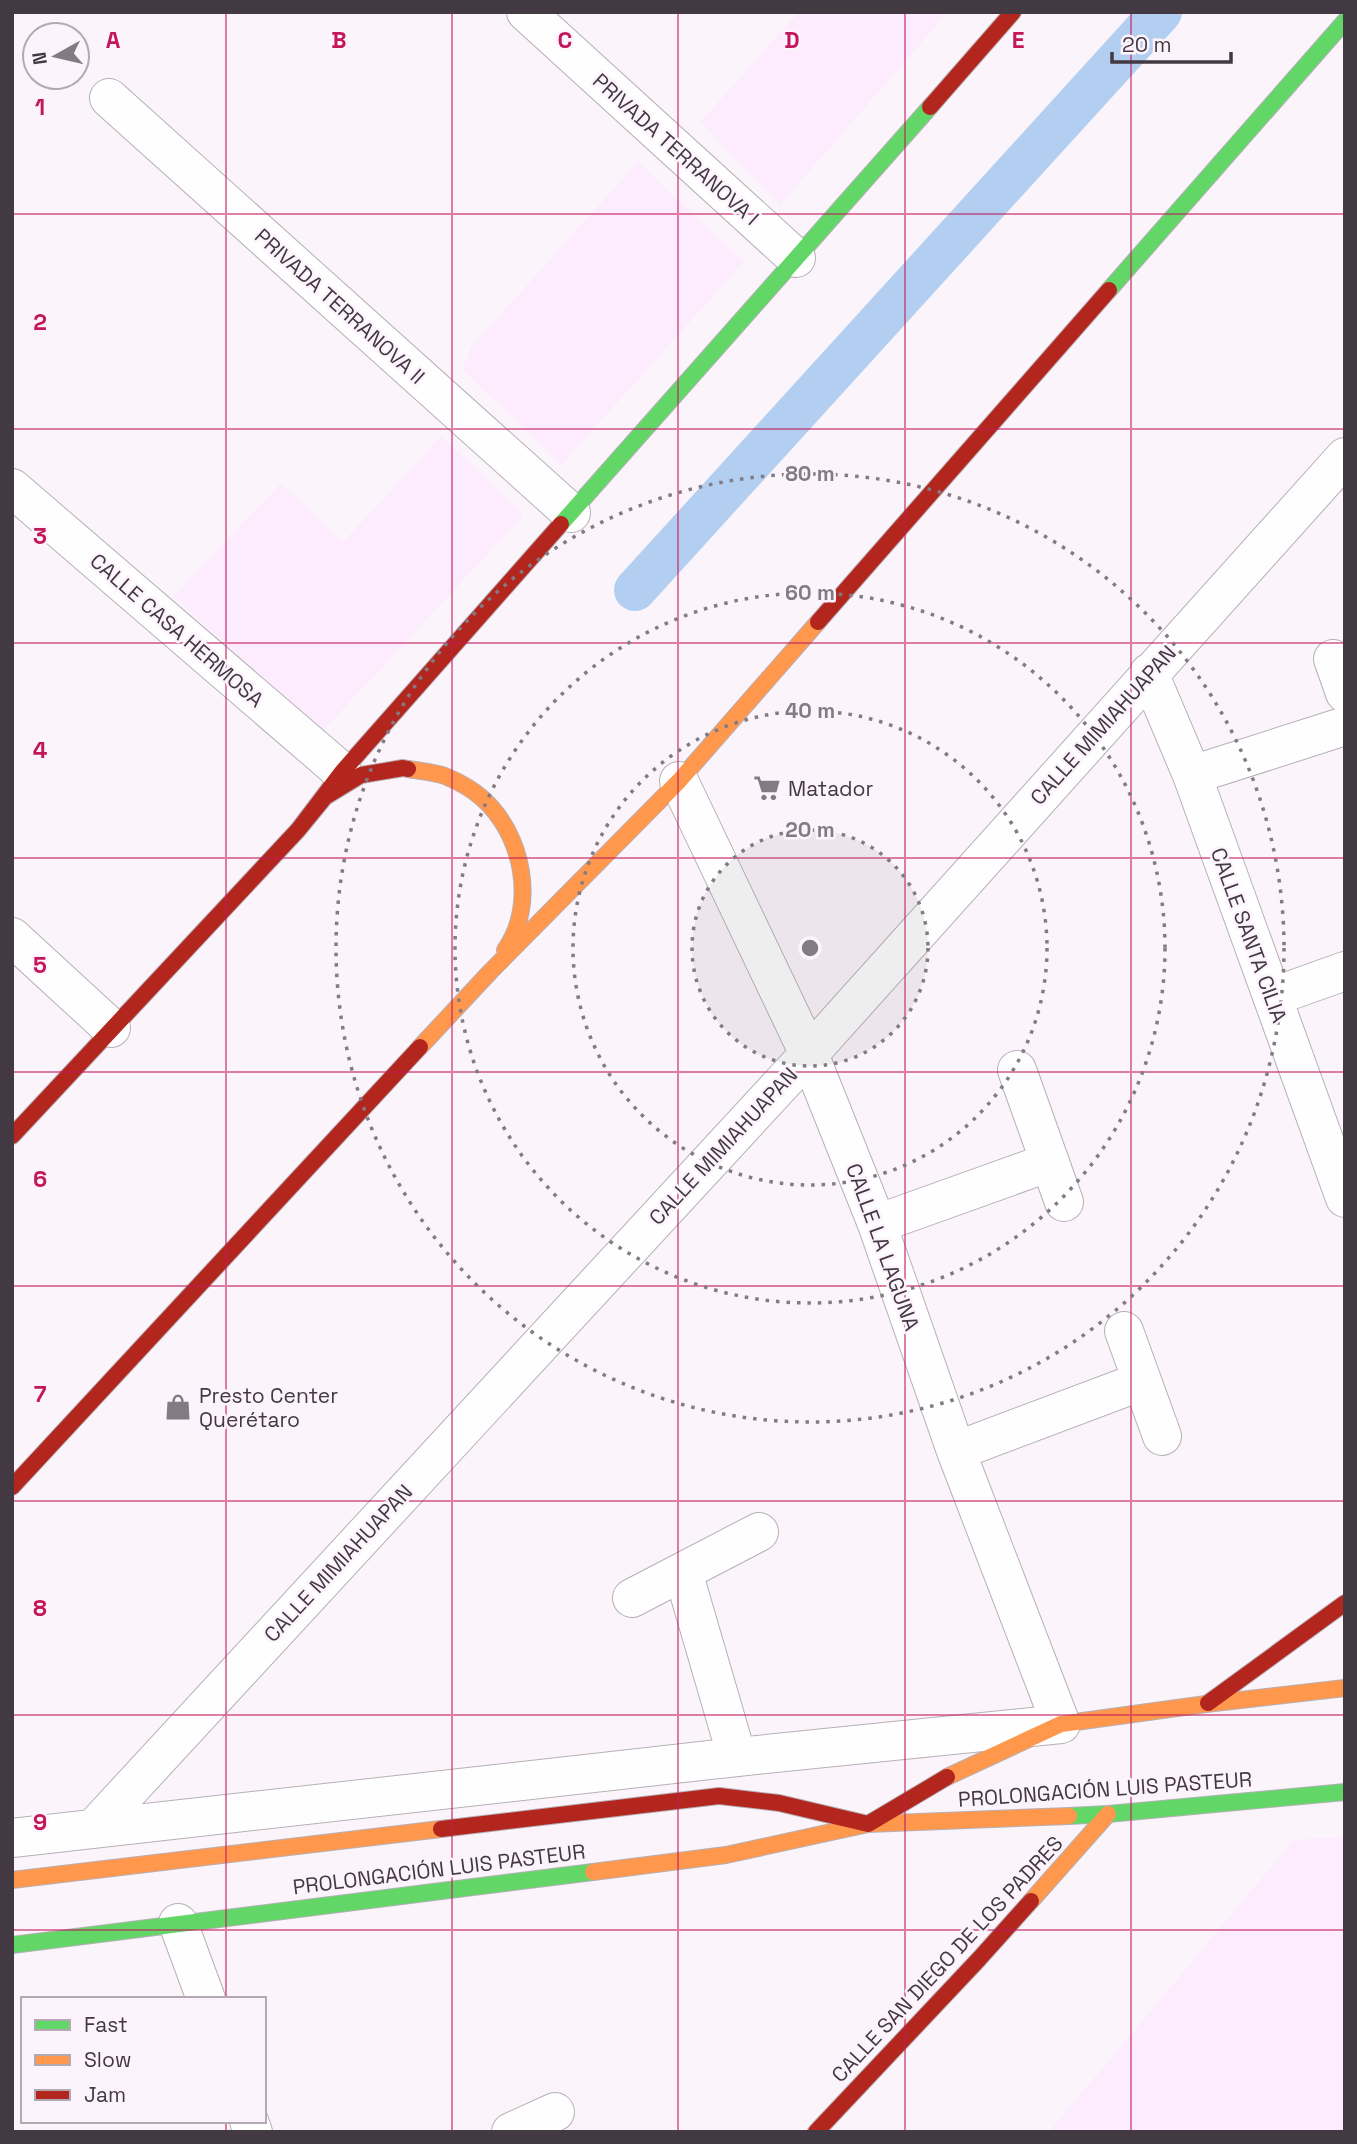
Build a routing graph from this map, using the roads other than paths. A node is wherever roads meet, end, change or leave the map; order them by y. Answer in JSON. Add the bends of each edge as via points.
{"nodes":[{"id":1,"x":526,"y":12,"type":"edge"},
{"id":2,"x":1005,"y":15,"type":"edge"},
{"id":3,"x":1345,"y":21,"type":"edge"},
{"id":4,"x":109,"y":98,"type":"dead end"},
{"id":5,"x":796,"y":258,"type":"junction"},
{"id":6,"x":1345,"y":457,"type":"edge"},
{"id":7,"x":12,"y":488,"type":"edge"},
{"id":8,"x":571,"y":513,"type":"junction"},
{"id":9,"x":1149,"y":673,"type":"junction"},
{"id":10,"x":1345,"y":726,"type":"edge"},
{"id":11,"x":342,"y":772,"type":"junction"},
{"id":12,"x":1192,"y":775,"type":"junction"},
{"id":13,"x":679,"y":781,"type":"junction"},
{"id":14,"x":298,"y":831,"type":"junction"},
{"id":15,"x":12,"y":937,"type":"edge"},
{"id":16,"x":1345,"y":971,"type":"edge"},
{"id":17,"x":490,"y":972,"type":"junction"},
{"id":18,"x":1272,"y":997,"type":"junction"},
{"id":19,"x":111,"y":1028,"type":"junction"},
{"id":20,"x":809,"y":1054,"type":"junction"},
{"id":21,"x":1017,"y":1070,"type":"dead end"},
{"id":22,"x":12,"y":1136,"type":"edge"},
{"id":23,"x":1050,"y":1162,"type":"junction"},
{"id":24,"x":1345,"y":1198,"type":"edge"},
{"id":25,"x":1064,"y":1202,"type":"dead end"},
{"id":26,"x":877,"y":1224,"type":"junction"},
{"id":27,"x":1124,"y":1331,"type":"dead end"},
{"id":28,"x":1142,"y":1381,"type":"junction"},
{"id":29,"x":1162,"y":1436,"type":"dead end"},
{"id":30,"x":956,"y":1451,"type":"junction"},
{"id":31,"x":12,"y":1487,"type":"edge"},
{"id":32,"x":759,"y":1532,"type":"dead end"},
{"id":33,"x":683,"y":1572,"type":"junction"},
{"id":34,"x":632,"y":1598,"type":"dead end"},
{"id":35,"x":1345,"y":1603,"type":"edge"},
{"id":36,"x":1345,"y":1688,"type":"edge"},
{"id":37,"x":1206,"y":1704,"type":"junction"},
{"id":38,"x":1061,"y":1724,"type":"junction"},
{"id":39,"x":737,"y":1757,"type":"junction"},
{"id":40,"x":1345,"y":1792,"type":"edge"},
{"id":41,"x":1108,"y":1814,"type":"junction"},
{"id":42,"x":868,"y":1825,"type":"junction"},
{"id":43,"x":93,"y":1829,"type":"junction"},
{"id":44,"x":12,"y":1838,"type":"edge"},
{"id":45,"x":12,"y":1880,"type":"edge"},
{"id":46,"x":178,"y":1923,"type":"junction"},
{"id":47,"x":12,"y":1945,"type":"edge"},
{"id":48,"x":205,"y":1997,"type":"edge"},
{"id":49,"x":555,"y":2112,"type":"dead end"},
{"id":50,"x":511,"y":2132,"type":"edge"},
{"id":51,"x":816,"y":2132,"type":"edge"}],
"edges":[{"from":1,"to":5,"type":"street","name":"PRIVADA TERRANOVA I"},
{"from":2,"to":5,"type":"main road"},
{"from":3,"to":13,"type":"main road"},
{"from":4,"to":8,"type":"street","name":"PRIVADA TERRANOVA II"},
{"from":5,"to":8,"type":"main road"},
{"from":6,"to":9,"type":"street","name":"CALLE MIMIAHUAPAN"},
{"from":7,"to":11,"type":"street","name":"CALLE CASA HERMOSA"},
{"from":8,"to":11,"type":"main road"},
{"from":9,"to":12,"type":"street","name":"CALLE SANTA CILIA"},
{"from":9,"to":20,"type":"street","name":"CALLE MIMIAHUAPAN"},
{"from":10,"to":12,"type":"street"},
{"from":11,"to":14,"type":"main road"},
{"from":12,"to":18,"type":"street","name":"CALLE SANTA CILIA"},
{"from":13,"to":17,"type":"main road"},
{"from":13,"to":20,"type":"street","name":"CALLE LA LAGUNA"},
{"from":14,"to":17,"type":"main road","via":[[325,797],[361,775],[414,770],[445,776],[482,798],[506,827],[521,864],[522,902],[512,940]]},
{"from":14,"to":19,"type":"main road"},
{"from":15,"to":19,"type":"street"},
{"from":16,"to":18,"type":"street"},
{"from":17,"to":31,"type":"main road"},
{"from":18,"to":24,"type":"street","name":"CALLE SANTA CILIA"},
{"from":19,"to":22,"type":"main road"},
{"from":20,"to":26,"type":"street","name":"CALLE LA LAGUNA"},
{"from":20,"to":43,"type":"street","name":"CALLE MIMIAHUAPAN"},
{"from":21,"to":23,"type":"street"},
{"from":23,"to":25,"type":"street"},
{"from":23,"to":26,"type":"street"},
{"from":26,"to":30,"type":"street","name":"CALLE LA LAGUNA"},
{"from":27,"to":28,"type":"street"},
{"from":28,"to":29,"type":"street"},
{"from":28,"to":30,"type":"street"},
{"from":30,"to":38,"type":"street","name":"CALLE LA LAGUNA"},
{"from":32,"to":33,"type":"street"},
{"from":33,"to":34,"type":"street"},
{"from":33,"to":39,"type":"street"},
{"from":35,"to":37,"type":"main road"},
{"from":36,"to":37,"type":"main road","name":"PROLONGACIÓN LUIS PASTEUR"},
{"from":37,"to":38,"type":"main road","name":"PROLONGACIÓN LUIS PASTEUR"},
{"from":38,"to":39,"type":"street"},
{"from":38,"to":42,"type":"main road","name":"PROLONGACIÓN LUIS PASTEUR","via":[[951,1774]]},
{"from":39,"to":43,"type":"street"},
{"from":40,"to":41,"type":"main road","name":"PROLONGACIÓN LUIS PASTEUR"},
{"from":41,"to":42,"type":"main road","name":"PROLONGACIÓN LUIS PASTEUR"},
{"from":41,"to":51,"type":"main road","name":"CALLE SAN DIEGO DE LOS PADRES"},
{"from":42,"to":45,"type":"main road","name":"PROLONGACIÓN LUIS PASTEUR","via":[[779,1803],[719,1796]]},
{"from":42,"to":46,"type":"main road","name":"PROLONGACIÓN LUIS PASTEUR","via":[[726,1855]]},
{"from":43,"to":44,"type":"street"},
{"from":46,"to":47,"type":"main road","name":"PROLONGACIÓN LUIS PASTEUR"},
{"from":46,"to":48,"type":"street"},
{"from":49,"to":50,"type":"street"}]}
